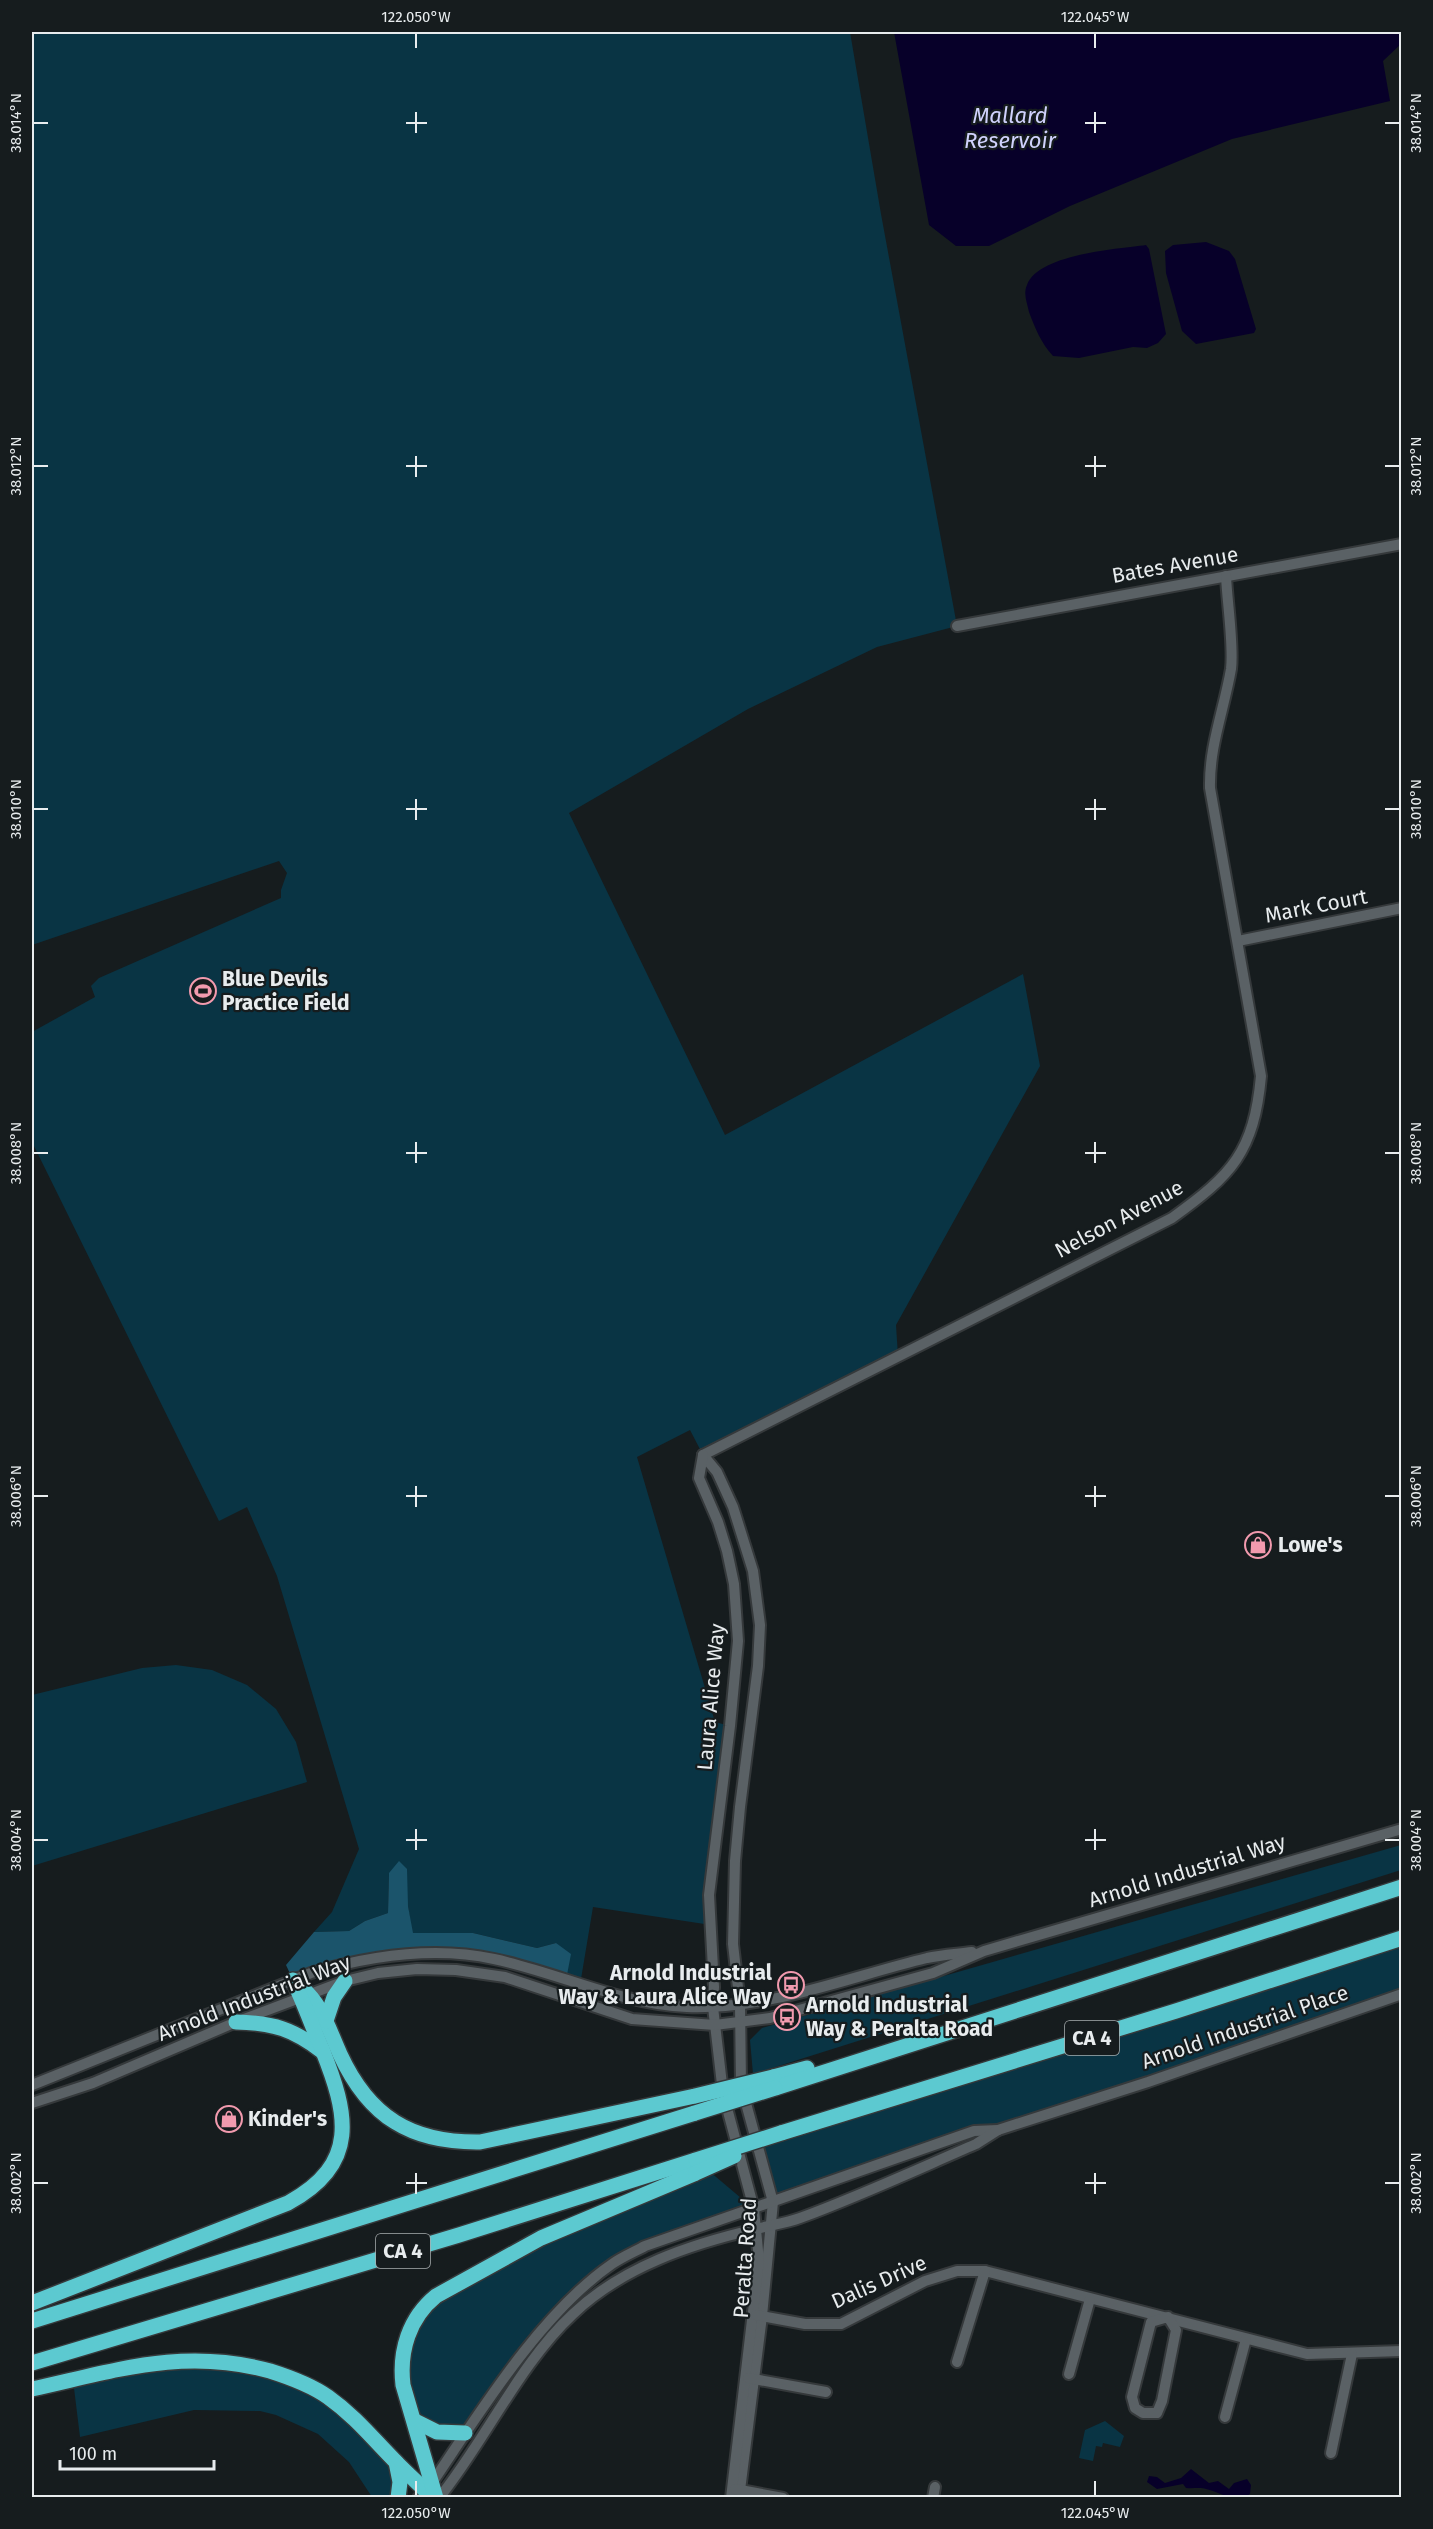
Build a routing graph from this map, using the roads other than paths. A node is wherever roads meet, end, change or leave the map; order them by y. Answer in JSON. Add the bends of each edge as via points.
{"nodes":[{"id":1,"x":1401,"y":544,"type":"edge"},
{"id":2,"x":1226,"y":576,"type":"junction"},
{"id":3,"x":957,"y":626,"type":"dead end"},
{"id":4,"x":1401,"y":908,"type":"edge"},
{"id":5,"x":1238,"y":941,"type":"junction"},
{"id":6,"x":703,"y":1455,"type":"junction"},
{"id":7,"x":1401,"y":1829,"type":"edge"},
{"id":8,"x":1401,"y":1887,"type":"edge"},
{"id":9,"x":1401,"y":1938,"type":"edge"},
{"id":10,"x":984,"y":1951,"type":"junction"},
{"id":11,"x":293,"y":1980,"type":"junction"},
{"id":12,"x":345,"y":1981,"type":"junction"},
{"id":13,"x":1401,"y":1994,"type":"edge"},
{"id":14,"x":306,"y":1996,"type":"junction"},
{"id":15,"x":740,"y":2005,"type":"junction"},
{"id":16,"x":713,"y":2007,"type":"junction"},
{"id":17,"x":326,"y":2021,"type":"junction"},
{"id":18,"x":236,"y":2022,"type":"junction"},
{"id":19,"x":740,"y":2023,"type":"junction"},
{"id":20,"x":715,"y":2025,"type":"junction"},
{"id":21,"x":323,"y":2052,"type":"junction"},
{"id":22,"x":774,"y":2083,"type":"junction"},
{"id":23,"x":32,"y":2085,"type":"edge"},
{"id":24,"x":32,"y":2103,"type":"edge"},
{"id":25,"x":998,"y":2130,"type":"junction"},
{"id":26,"x":696,"y":2167,"type":"junction"},
{"id":27,"x":772,"y":2202,"type":"junction"},
{"id":28,"x":753,"y":2208,"type":"junction"},
{"id":29,"x":771,"y":2226,"type":"junction"},
{"id":30,"x":757,"y":2228,"type":"junction"},
{"id":31,"x":985,"y":2271,"type":"junction"},
{"id":32,"x":1090,"y":2299,"type":"junction"},
{"id":33,"x":32,"y":2304,"type":"edge"},
{"id":34,"x":757,"y":2315,"type":"junction"},
{"id":35,"x":1168,"y":2317,"type":"junction"},
{"id":36,"x":32,"y":2321,"type":"edge"},
{"id":37,"x":1246,"y":2339,"type":"junction"},
{"id":38,"x":1401,"y":2351,"type":"edge"},
{"id":39,"x":1352,"y":2354,"type":"junction"},
{"id":40,"x":957,"y":2361,"type":"dead end"},
{"id":41,"x":32,"y":2362,"type":"edge"},
{"id":42,"x":1069,"y":2374,"type":"dead end"},
{"id":43,"x":749,"y":2378,"type":"junction"},
{"id":44,"x":32,"y":2389,"type":"edge"},
{"id":45,"x":826,"y":2392,"type":"dead end"},
{"id":46,"x":1225,"y":2417,"type":"dead end"},
{"id":47,"x":415,"y":2421,"type":"junction"},
{"id":48,"x":465,"y":2433,"type":"junction"},
{"id":49,"x":1331,"y":2453,"type":"dead end"},
{"id":50,"x":396,"y":2462,"type":"junction"},
{"id":51,"x":735,"y":2493,"type":"edge"},
{"id":52,"x":431,"y":2494,"type":"edge"},
{"id":53,"x":398,"y":2498,"type":"edge"},
{"id":54,"x":783,"y":2498,"type":"edge"}],
"edges":[{"from":1,"to":2,"type":"street","name":"Bates Avenue"},
{"from":2,"to":3,"type":"street","name":"Bates Avenue"},
{"from":2,"to":5,"type":"street","name":"Nelson Avenue","via":[[1231,667],[1214,735],[1210,780],[1215,827]]},
{"from":4,"to":5,"type":"street","name":"Mark Court"},
{"from":5,"to":6,"type":"street","name":"Nelson Avenue","via":[[1261,1076],[1259,1101],[1246,1144],[1227,1174],[1211,1190],[1149,1230]]},
{"from":6,"to":15,"type":"street","name":"Laura Alice Way","via":[[717,1472],[733,1507],[753,1571],[760,1625],[734,1872],[733,1944]]},
{"from":6,"to":16,"type":"street","name":"Laura Alice Way","via":[[699,1478],[727,1551],[738,1641],[709,1895]]},
{"from":7,"to":10,"type":"street","name":"Arnold Industrial Way"},
{"from":8,"to":22,"type":"highway","number":"CA 4","via":[[1163,1965]]},
{"from":9,"to":26,"type":"highway","number":"CA 4","bridge":true,"via":[[776,2135]]},
{"from":10,"to":15,"type":"street","name":"Arnold Industrial Way","via":[[929,1958]]},
{"from":10,"to":19,"type":"street","name":"Arnold Industrial Way","via":[[933,1973]]},
{"from":11,"to":14,"type":"highway"},
{"from":11,"to":16,"type":"street","name":"Arnold Industrial Way","via":[[338,1965],[394,1955],[449,1953],[494,1959],[638,2002]]},
{"from":11,"to":23,"type":"street","name":"Arnold Industrial Way"},
{"from":12,"to":14,"type":"street","name":"Arnold Industrial Way"},
{"from":12,"to":17,"type":"highway","via":[[334,1997]]},
{"from":12,"to":20,"type":"street","name":"Arnold Industrial Way","via":[[407,1970],[456,1970],[505,1977],[632,2019]]},
{"from":13,"to":25,"type":"street","name":"Arnold Industrial Place"},
{"from":14,"to":17,"type":"highway"},
{"from":14,"to":18,"type":"street","name":"Arnold Industrial Way"},
{"from":14,"to":21,"type":"highway"},
{"from":15,"to":16,"type":"street","name":"Arnold Industrial Way"},
{"from":15,"to":19,"type":"street","name":"Laura Alice Way"},
{"from":16,"to":20,"type":"street","name":"Laura Alice Way"},
{"from":17,"to":22,"type":"highway","bridge":true,"via":[[354,2082],[370,2102],[396,2124],[424,2137],[452,2142],[480,2142]]},
{"from":18,"to":21,"type":"highway","via":[[267,2023],[291,2030]]},
{"from":18,"to":24,"type":"street","name":"Arnold Industrial Way","via":[[93,2083]]},
{"from":19,"to":20,"type":"street","name":"Arnold Industrial Way"},
{"from":19,"to":27,"type":"street","name":"Peralta Road","via":[[741,2085]]},
{"from":20,"to":28,"type":"street","name":"Peralta Road","via":[[723,2093]]},
{"from":21,"to":33,"type":"highway","via":[[340,2100],[343,2126],[334,2161],[308,2192]]},
{"from":22,"to":36,"type":"highway","number":"CA 4","bridge":true,"via":[[695,2113]]},
{"from":25,"to":27,"type":"street","name":"Arnold Industrial Place","via":[[974,2131]]},
{"from":25,"to":29,"type":"street","name":"Arnold Industrial Place","via":[[976,2144]]},
{"from":26,"to":41,"type":"highway","number":"CA 4"},
{"from":26,"to":47,"type":"highway","via":[[541,2238],[434,2297],[415,2320],[403,2353],[403,2385]]},
{"from":27,"to":28,"type":"street","name":"Arnold Industrial Place"},
{"from":27,"to":29,"type":"street","name":"Peralta Road"},
{"from":28,"to":30,"type":"street","name":"Peralta Road"},
{"from":28,"to":48,"type":"street","name":"Arnold Industrial Place","via":[[645,2246],[613,2264],[550,2322]]},
{"from":29,"to":30,"type":"street","name":"Arnold Industrial Place"},
{"from":29,"to":34,"type":"street","name":"Peralta Road"},
{"from":30,"to":34,"type":"street","name":"Peralta Road"},
{"from":30,"to":52,"type":"street","name":"Arnold Industrial Place","via":[[659,2258],[600,2292],[572,2314],[546,2343],[458,2475]]},
{"from":31,"to":32,"type":"street","name":"Dalis Drive"},
{"from":31,"to":34,"type":"street","name":"Dalis Drive","via":[[957,2271],[925,2281],[841,2324],[805,2324]]},
{"from":31,"to":40,"type":"street"},
{"from":32,"to":35,"type":"street","name":"Dalis Drive"},
{"from":32,"to":42,"type":"street"},
{"from":34,"to":43,"type":"street","name":"Peralta Road"},
{"from":35,"to":35,"type":"street","via":[[1151,2322],[1132,2397],[1135,2408],[1143,2413],[1156,2413],[1162,2401],[1176,2330]]},
{"from":35,"to":37,"type":"street","name":"Dalis Drive"},
{"from":37,"to":39,"type":"street","name":"Dalis Drive","via":[[1307,2354]]},
{"from":37,"to":46,"type":"street"},
{"from":38,"to":39,"type":"street","name":"Dalis Drive"},
{"from":39,"to":49,"type":"street"},
{"from":43,"to":45,"type":"street"},
{"from":43,"to":51,"type":"street","name":"Peralta Road"},
{"from":44,"to":50,"type":"highway","via":[[152,2363],[185,2360],[252,2366],[326,2395],[359,2422]]},
{"from":47,"to":48,"type":"highway","via":[[436,2432]]},
{"from":47,"to":52,"type":"highway"},
{"from":48,"to":52,"type":"street","name":"Arnold Industrial Place"},
{"from":50,"to":52,"type":"highway"},
{"from":50,"to":53,"type":"highway"},
{"from":51,"to":54,"type":"street"}]}
